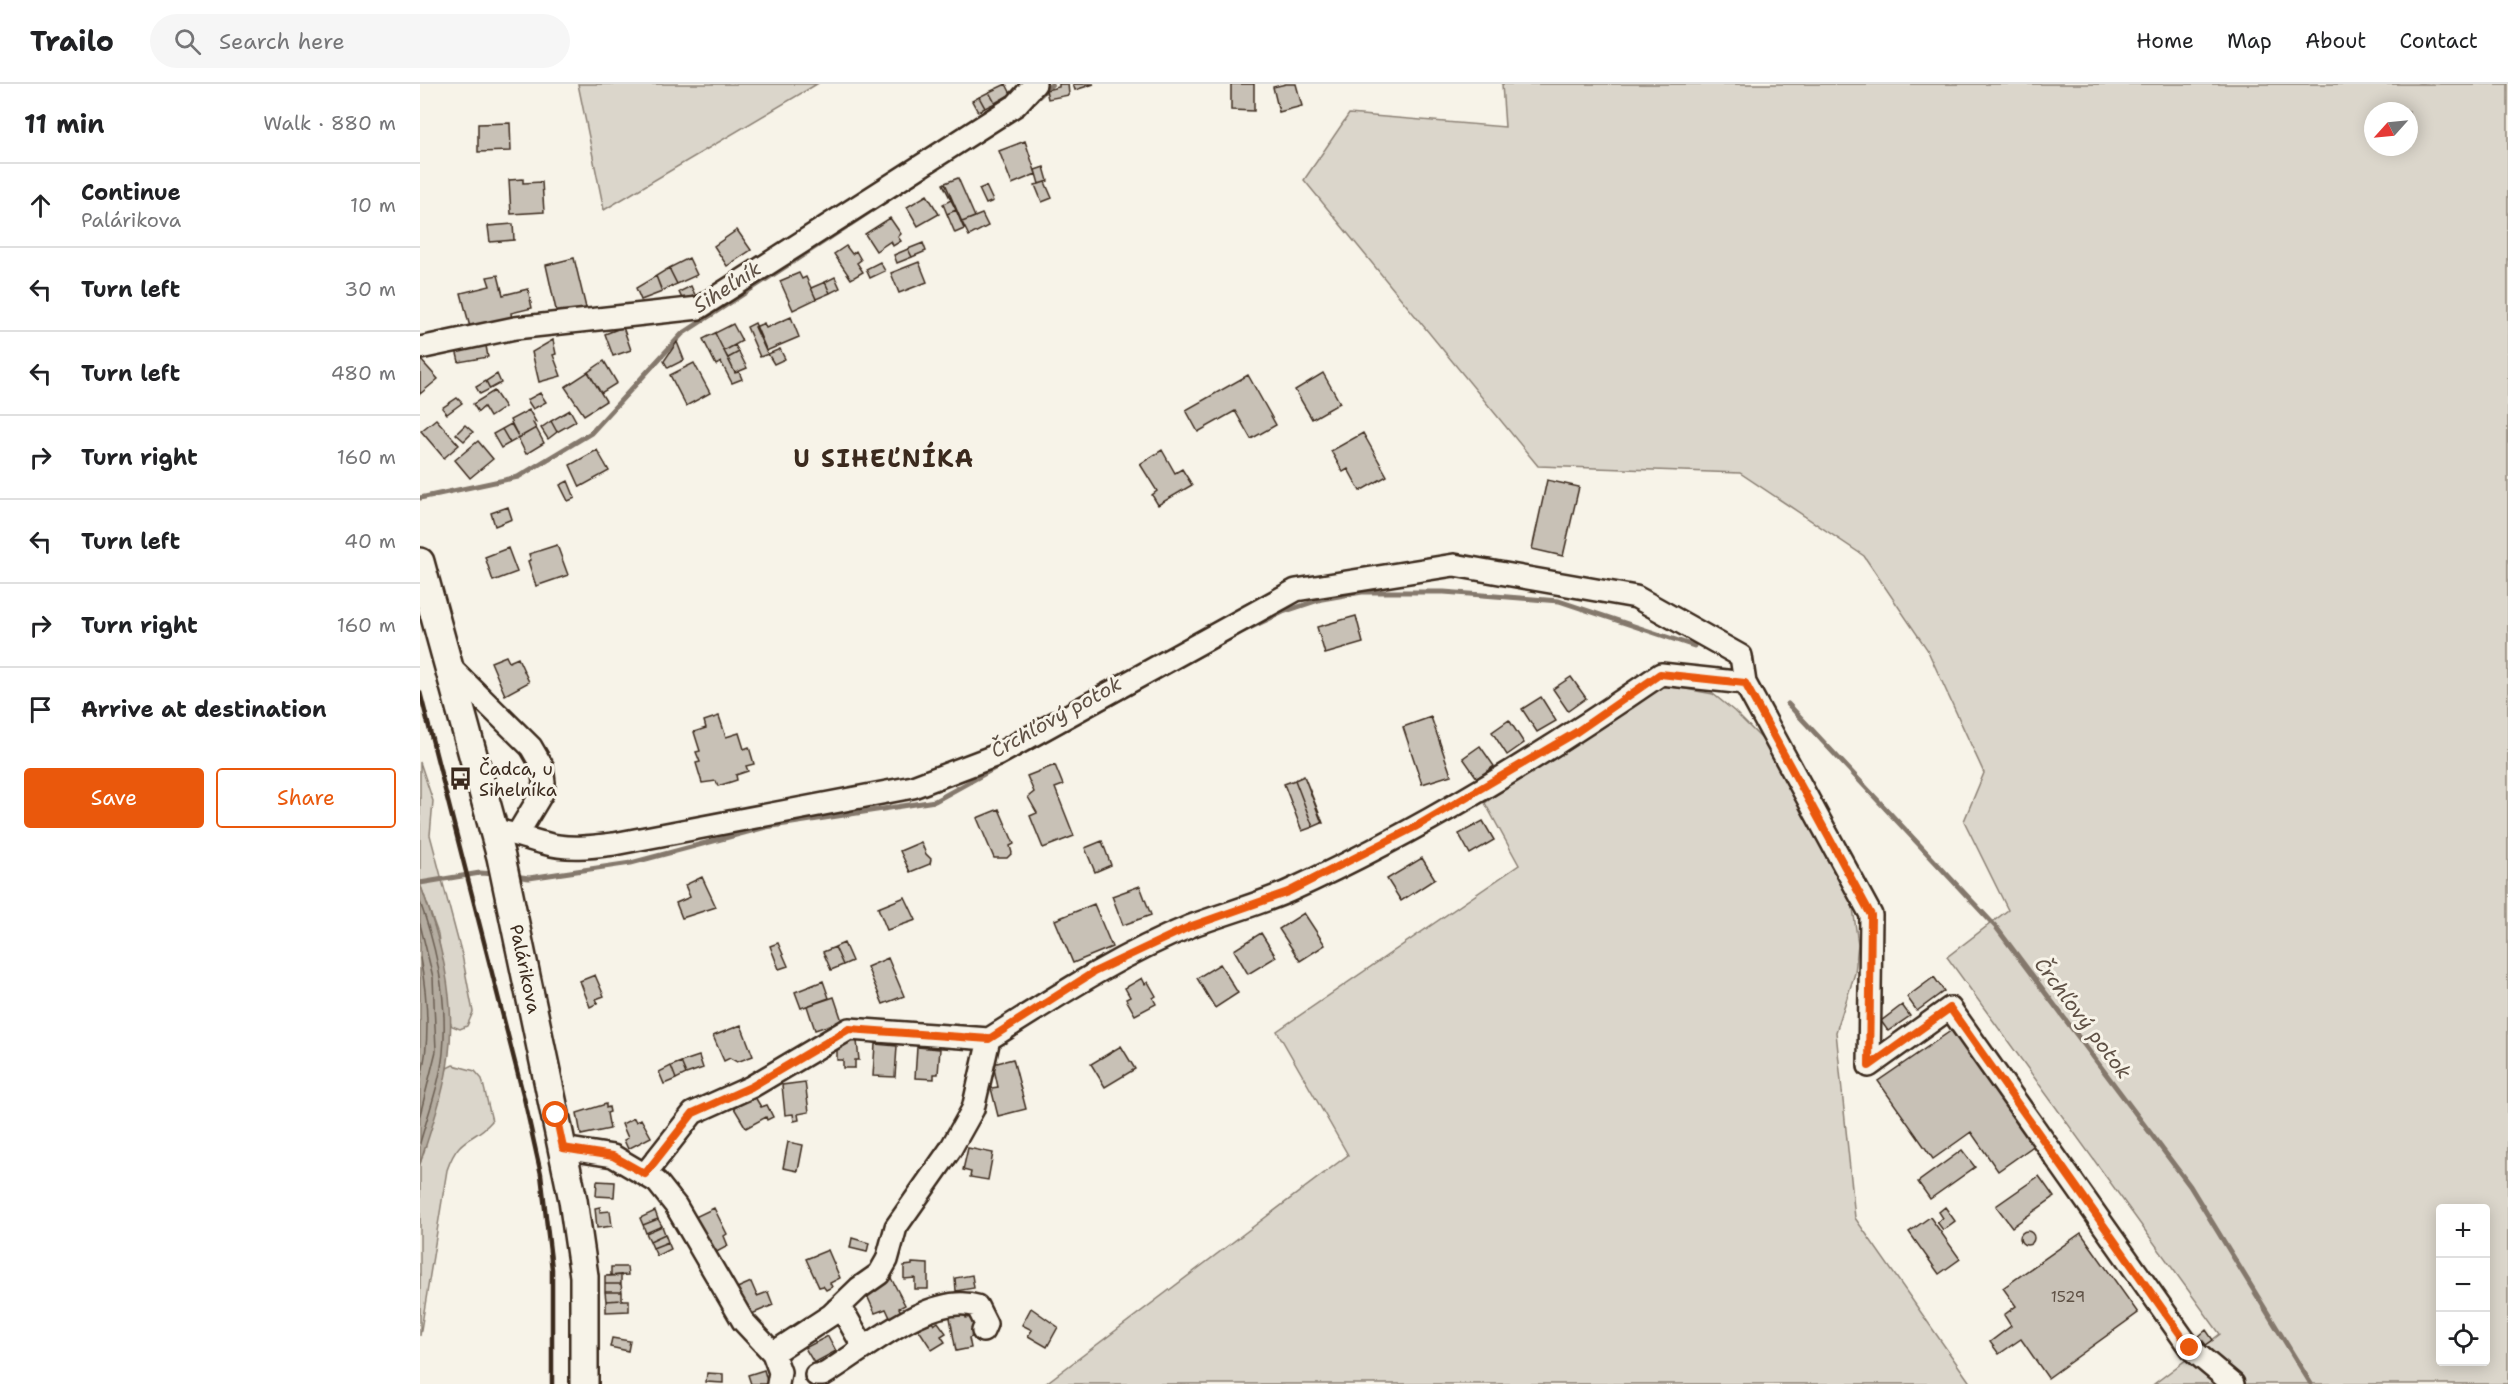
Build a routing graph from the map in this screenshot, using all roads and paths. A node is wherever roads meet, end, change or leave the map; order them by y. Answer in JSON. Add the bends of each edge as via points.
{"nodes":[{"id":1,"x":1035,"y":84,"type":"edge"},
{"id":2,"x":420,"y":348,"type":"edge"},
{"id":3,"x":420,"y":562,"type":"edge"},
{"id":4,"x":450,"y":667,"type":"junction"},
{"id":5,"x":1745,"y":683,"type":"junction"},
{"id":6,"x":506,"y":832,"type":"junction"},
{"id":7,"x":989,"y":1039,"type":"junction"},
{"id":8,"x":563,"y":1148,"type":"junction"},
{"id":9,"x":645,"y":1174,"type":"junction"},
{"id":10,"x":837,"y":1309,"type":"junction"},
{"id":11,"x":982,"y":1331,"type":"dead end"},
{"id":12,"x":863,"y":1346,"type":"junction"},
{"id":13,"x":777,"y":1370,"type":"edge"},
{"id":14,"x":823,"y":1380,"type":"edge"},
{"id":15,"x":584,"y":1384,"type":"edge"},
{"id":16,"x":2233,"y":1384,"type":"edge"}],
"edges":[{"from":1,"to":2,"type":"street","via":[[1016,105],[699,308],[515,328]]},
{"from":3,"to":4,"type":"main road","name":"Palárikova"},
{"from":4,"to":6,"type":"main road","name":"Palárikova"},
{"from":4,"to":6,"type":"street","via":[[531,747],[542,766],[542,793]]},
{"from":5,"to":6,"type":"street","via":[[1741,656],[1636,597],[1454,565],[1296,590],[997,755],[913,787],[614,844],[577,848],[545,844]]},
{"from":5,"to":7,"type":"street","via":[[1660,674],[1575,733],[1415,827],[1288,892],[1189,927],[1094,972]]},
{"from":5,"to":16,"type":"street","via":[[1871,915],[1869,1066],[1950,1008],[2190,1348]]},
{"from":6,"to":8,"type":"main road","name":"Palárikova","via":[[501,857]]},
{"from":7,"to":9,"type":"street","via":[[849,1029],[751,1087],[693,1113]]},
{"from":7,"to":10,"type":"street","via":[[973,1109],[950,1150],[896,1227],[879,1274]]},
{"from":8,"to":9,"type":"street","via":[[613,1156]]},
{"from":8,"to":15,"type":"main road","name":"Palárikova","via":[[584,1276]]},
{"from":9,"to":13,"type":"street","via":[[657,1182],[676,1206],[747,1328]]},
{"from":10,"to":12,"type":"street","via":[[847,1318]]},
{"from":10,"to":13,"type":"street"},
{"from":11,"to":12,"type":"street","via":[[986,1324],[984,1316],[977,1306],[963,1301],[928,1310]]},
{"from":12,"to":14,"type":"street","via":[[823,1375]]},
{"from":13,"to":14,"type":"street"}]}
